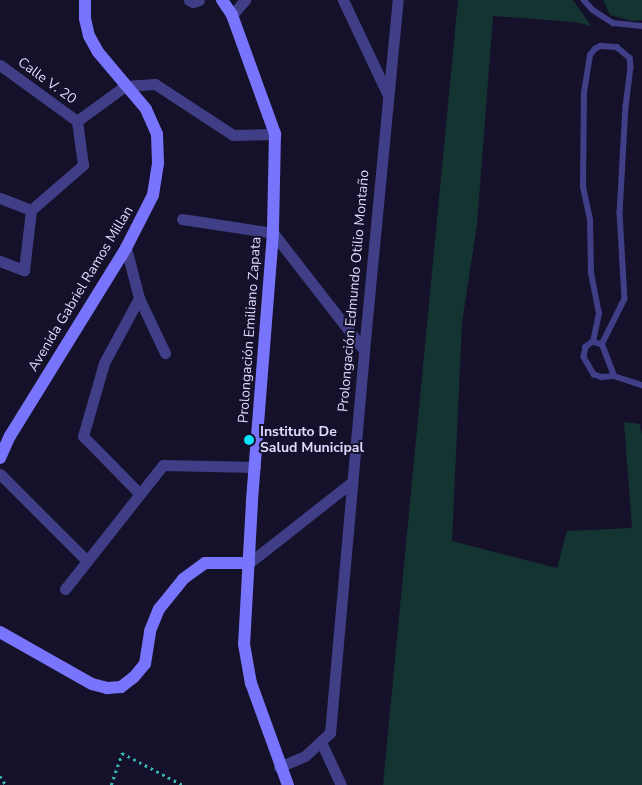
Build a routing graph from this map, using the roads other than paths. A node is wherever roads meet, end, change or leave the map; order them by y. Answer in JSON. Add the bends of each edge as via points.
{"nodes":[{"id":1,"x":85,"y":0,"type":"edge"},
{"id":2,"x":189,"y":0,"type":"edge"},
{"id":3,"x":199,"y":0,"type":"edge"},
{"id":4,"x":222,"y":0,"type":"edge"},
{"id":5,"x":244,"y":0,"type":"edge"},
{"id":6,"x":343,"y":0,"type":"edge"},
{"id":7,"x":398,"y":0,"type":"edge"},
{"id":8,"x":584,"y":0,"type":"edge"},
{"id":9,"x":232,"y":15,"type":"junction"},
{"id":10,"x":642,"y":26,"type":"edge"},
{"id":11,"x":0,"y":65,"type":"edge"},
{"id":12,"x":126,"y":86,"type":"junction"},
{"id":13,"x":387,"y":95,"type":"junction"},
{"id":14,"x":77,"y":120,"type":"junction"},
{"id":15,"x":275,"y":134,"type":"junction"},
{"id":16,"x":0,"y":198,"type":"edge"},
{"id":17,"x":32,"y":210,"type":"junction"},
{"id":18,"x":182,"y":219,"type":"dead end"},
{"id":19,"x":273,"y":233,"type":"junction"},
{"id":20,"x":126,"y":248,"type":"junction"},
{"id":21,"x":0,"y":261,"type":"edge"},
{"id":22,"x":139,"y":298,"type":"junction"},
{"id":23,"x":593,"y":342,"type":"junction"},
{"id":24,"x":602,"y":345,"type":"junction"},
{"id":25,"x":364,"y":350,"type":"junction"},
{"id":26,"x":165,"y":353,"type":"dead end"},
{"id":27,"x":614,"y":376,"type":"junction"},
{"id":28,"x":642,"y":385,"type":"edge"},
{"id":29,"x":0,"y":458,"type":"edge"},
{"id":30,"x":254,"y":468,"type":"junction"},
{"id":31,"x":0,"y":474,"type":"edge"},
{"id":32,"x":352,"y":482,"type":"junction"},
{"id":33,"x":140,"y":494,"type":"junction"},
{"id":34,"x":87,"y":561,"type":"junction"},
{"id":35,"x":249,"y":563,"type":"junction"},
{"id":36,"x":65,"y":589,"type":"dead end"},
{"id":37,"x":0,"y":632,"type":"edge"},
{"id":38,"x":321,"y":742,"type":"junction"},
{"id":39,"x":279,"y":767,"type":"junction"},
{"id":40,"x":288,"y":785,"type":"edge"},
{"id":41,"x":340,"y":785,"type":"edge"}],
"edges":[{"from":1,"to":12,"type":"street","name":"Avenida Gabriel Ramos Millan","via":[[89,36]]},
{"from":2,"to":3,"type":"street"},
{"from":4,"to":9,"type":"street","name":"Prolongación Emiliano Zapata"},
{"from":5,"to":9,"type":"street"},
{"from":6,"to":13,"type":"street"},
{"from":7,"to":13,"type":"street","name":"Prolongación Edmundo Otilio Montaño"},
{"from":8,"to":10,"type":"lane","via":[[613,23]]},
{"from":9,"to":15,"type":"street","name":"Prolongación Emiliano Zapata"},
{"from":11,"to":14,"type":"street","name":"Calle V. 20"},
{"from":12,"to":14,"type":"street"},
{"from":12,"to":15,"type":"street","via":[[154,84],[233,136]]},
{"from":12,"to":20,"type":"street","name":"Avenida Gabriel Ramos Millan","via":[[146,109],[157,134],[158,163],[153,195]]},
{"from":13,"to":25,"type":"street","name":"Prolongación Edmundo Otilio Montaño"},
{"from":14,"to":17,"type":"street","via":[[83,164]]},
{"from":15,"to":19,"type":"street","name":"Prolongación Emiliano Zapata"},
{"from":16,"to":17,"type":"street"},
{"from":17,"to":21,"type":"street","via":[[24,270]]},
{"from":18,"to":19,"type":"street"},
{"from":19,"to":25,"type":"street"},
{"from":19,"to":30,"type":"street","name":"Prolongación Emiliano Zapata"},
{"from":20,"to":22,"type":"street"},
{"from":20,"to":29,"type":"street","name":"Avenida Gabriel Ramos Millan","via":[[10,436]]},
{"from":22,"to":26,"type":"street"},
{"from":22,"to":33,"type":"street","via":[[104,363],[83,436]]},
{"from":23,"to":24,"type":"lane"},
{"from":23,"to":24,"type":"lane","via":[[599,314],[591,273],[590,220],[583,187],[584,92],[590,55],[600,46],[617,47],[630,58],[631,67],[620,214],[625,299]]},
{"from":23,"to":27,"type":"lane","via":[[586,347],[584,357],[594,374]]},
{"from":24,"to":27,"type":"lane"},
{"from":25,"to":32,"type":"street","name":"Prolongación Edmundo Otilio Montaño"},
{"from":27,"to":28,"type":"lane"},
{"from":30,"to":33,"type":"street","via":[[163,465]]},
{"from":30,"to":35,"type":"street","name":"Prolongación Emiliano Zapata"},
{"from":31,"to":34,"type":"street"},
{"from":32,"to":35,"type":"street"},
{"from":32,"to":38,"type":"street","name":"Prolongación Edmundo Otilio Montaño","via":[[330,733]]},
{"from":33,"to":34,"type":"street"},
{"from":34,"to":36,"type":"street"},
{"from":35,"to":37,"type":"street","via":[[205,563],[183,579],[159,609],[150,631],[145,664],[121,686],[107,688],[92,684]]},
{"from":35,"to":39,"type":"street","name":"Prolongación Emiliano Zapata","via":[[244,644],[251,683]]},
{"from":38,"to":39,"type":"street","name":"Prolongación Edmundo Otilio Montaño","via":[[306,756]]},
{"from":38,"to":41,"type":"street"},
{"from":39,"to":40,"type":"street","name":"Prolongación Emiliano Zapata"}]}
